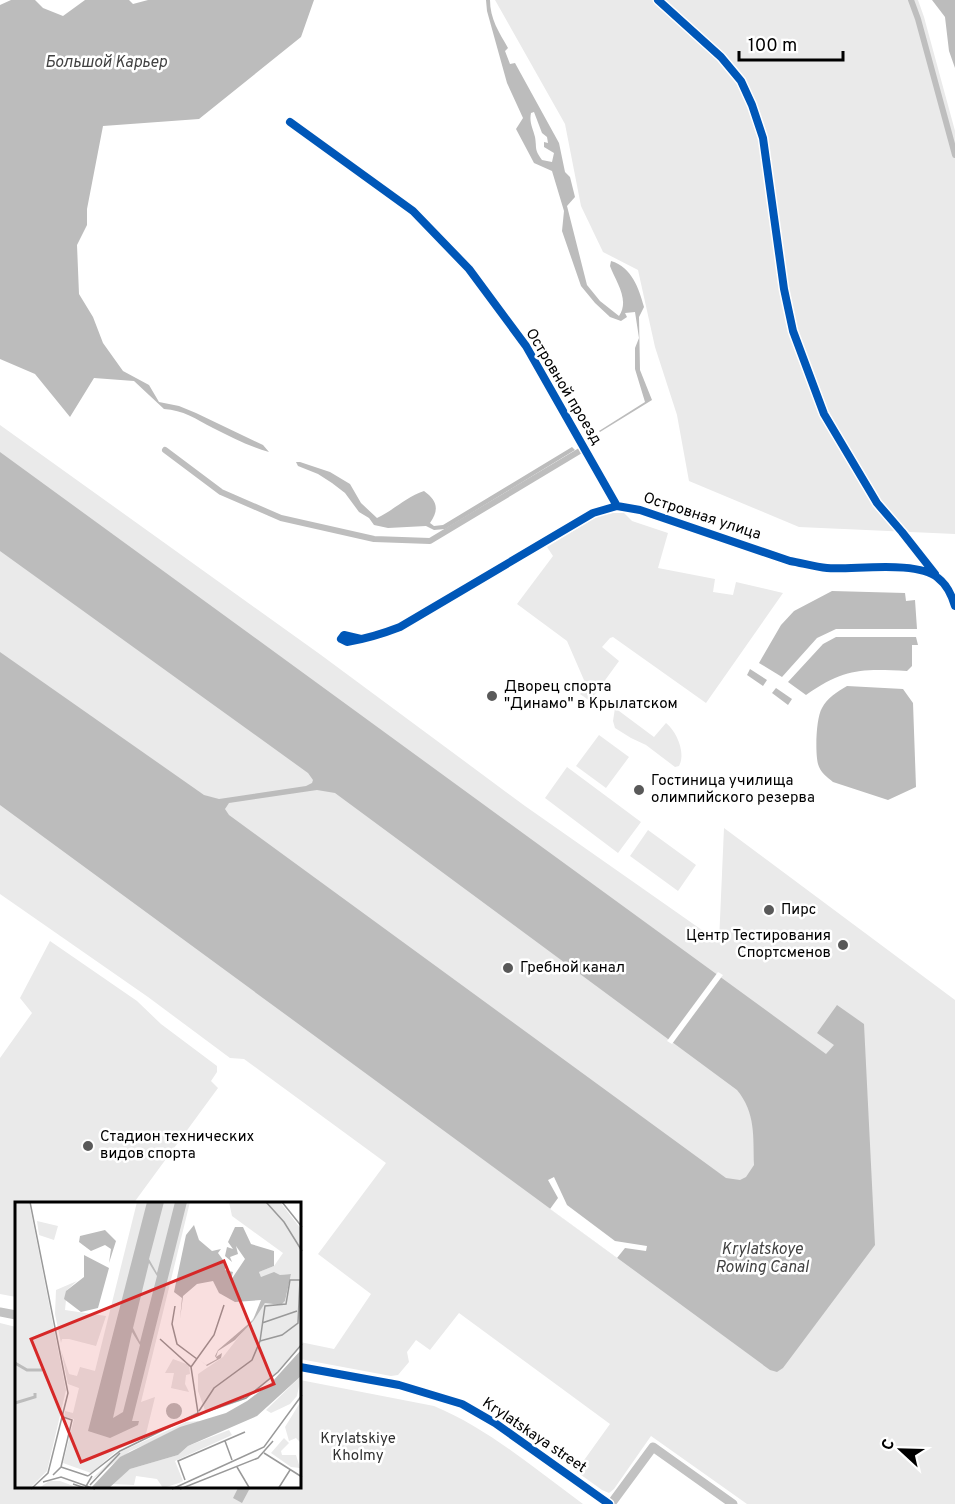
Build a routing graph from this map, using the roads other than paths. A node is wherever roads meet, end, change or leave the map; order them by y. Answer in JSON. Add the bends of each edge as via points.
{"nodes":[{"id":1,"x":658,"y":0,"type":"edge"},
{"id":2,"x":911,"y":0,"type":"edge"},
{"id":3,"x":290,"y":122,"type":"dead end"},
{"id":4,"x":955,"y":155,"type":"edge"},
{"id":5,"x":583,"y":449,"type":"junction"},
{"id":6,"x":165,"y":450,"type":"dead end"},
{"id":7,"x":617,"y":506,"type":"junction"},
{"id":8,"x":938,"y":577,"type":"junction"},
{"id":9,"x":955,"y":592,"type":"edge"},
{"id":10,"x":955,"y":604,"type":"edge"},
{"id":11,"x":346,"y":642,"type":"dead end"},
{"id":12,"x":0,"y":1312,"type":"edge"},
{"id":13,"x":15,"y":1315,"type":"edge"},
{"id":14,"x":302,"y":1367,"type":"edge"},
{"id":15,"x":610,"y":1504,"type":"edge"},
{"id":16,"x":732,"y":1504,"type":"edge"}],
"edges":[{"from":1,"to":8,"type":"street","via":[[721,57],[741,81],[764,138],[793,331],[824,414],[877,503]]},
{"from":2,"to":4,"type":"street"},
{"from":3,"to":5,"type":"street","name":"Островной проезд","via":[[413,211],[469,269],[526,346]]},
{"from":5,"to":6,"type":"street","via":[[430,541],[374,539],[281,518],[221,492]]},
{"from":5,"to":7,"type":"street","name":"Островной проезд"},
{"from":7,"to":8,"type":"street","name":"Островная улица","via":[[790,561],[828,568],[924,570]]},
{"from":7,"to":11,"type":"street","via":[[593,513],[400,627]]},
{"from":8,"to":10,"type":"street"},
{"from":9,"to":10,"type":"street"},
{"from":12,"to":13,"type":"street"},
{"from":14,"to":15,"type":"street","name":"Krylatskaya street","via":[[399,1385],[462,1404]]},
{"from":15,"to":16,"type":"street","via":[[653,1447]]}]}
